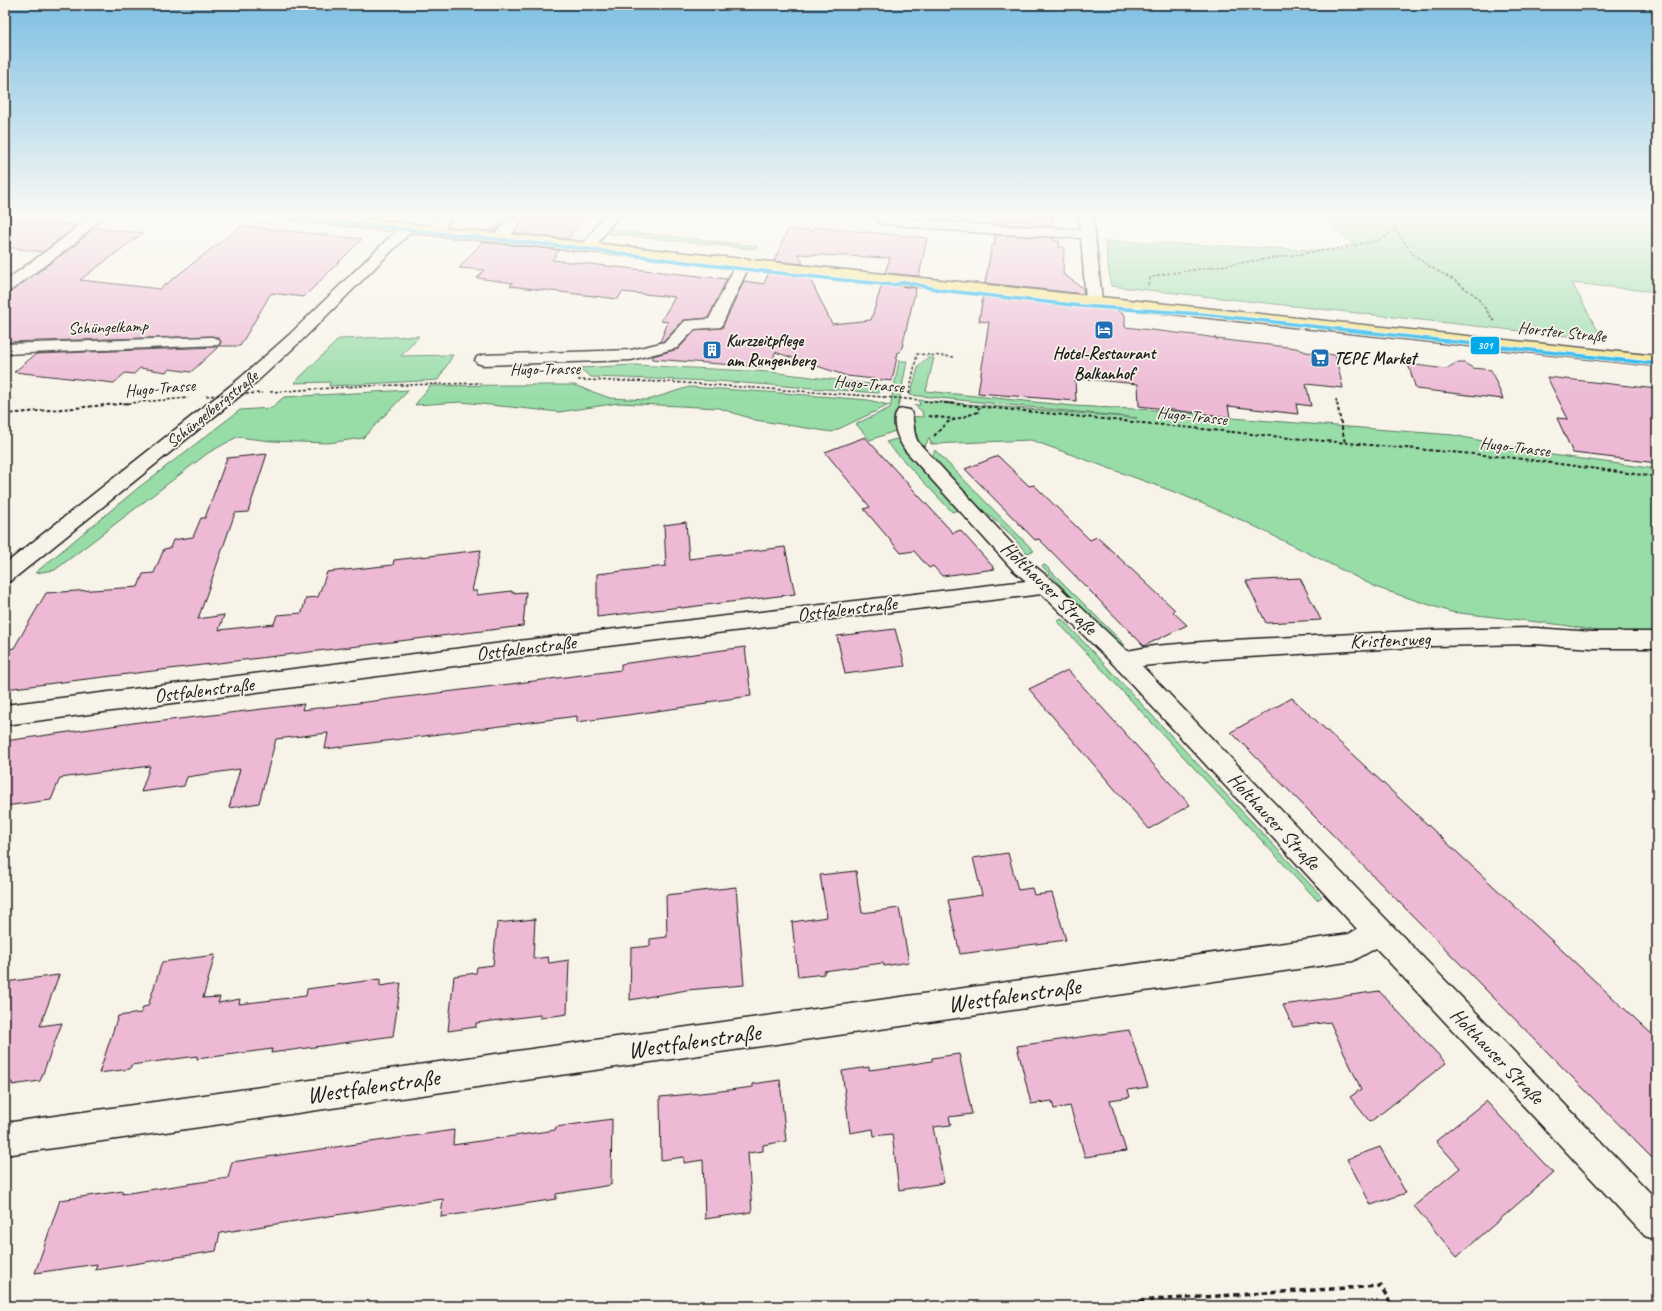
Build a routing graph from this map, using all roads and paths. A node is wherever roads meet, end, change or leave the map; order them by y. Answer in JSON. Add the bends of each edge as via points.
{"nodes":[{"id":1,"x":20,"y":277,"type":"edge"},
{"id":2,"x":357,"y":277,"type":"edge"},
{"id":3,"x":737,"y":277,"type":"edge"},
{"id":4,"x":880,"y":277,"type":"edge"},
{"id":5,"x":1092,"y":277,"type":"edge"},
{"id":6,"x":1152,"y":277,"type":"edge"},
{"id":7,"x":1449,"y":277,"type":"edge"},
{"id":8,"x":5,"y":288,"type":"edge"},
{"id":9,"x":1148,"y":290,"type":"dead end"},
{"id":10,"x":1094,"y":301,"type":"junction"},
{"id":11,"x":1496,"y":324,"type":"dead end"},
{"id":12,"x":212,"y":342,"type":"dead end"},
{"id":13,"x":5,"y":349,"type":"edge"},
{"id":14,"x":954,"y":357,"type":"dead end"},
{"id":15,"x":483,"y":360,"type":"dead end"},
{"id":16,"x":1657,"y":361,"type":"edge"},
{"id":17,"x":574,"y":380,"type":"dead end"},
{"id":18,"x":484,"y":382,"type":"dead end"},
{"id":19,"x":270,"y":392,"type":"dead end"},
{"id":20,"x":262,"y":393,"type":"dead end"},
{"id":21,"x":206,"y":396,"type":"dead end"},
{"id":22,"x":191,"y":397,"type":"dead end"},
{"id":23,"x":1336,"y":399,"type":"dead end"},
{"id":24,"x":979,"y":407,"type":"junction"},
{"id":25,"x":5,"y":414,"type":"edge"},
{"id":26,"x":904,"y":414,"type":"joint"},
{"id":27,"x":939,"y":416,"type":"dead end"},
{"id":28,"x":954,"y":418,"type":"junction"},
{"id":29,"x":1345,"y":443,"type":"junction"},
{"id":30,"x":925,"y":461,"type":"junction"},
{"id":31,"x":1657,"y":477,"type":"edge"},
{"id":32,"x":5,"y":576,"type":"edge"},
{"id":33,"x":1046,"y":586,"type":"junction"},
{"id":34,"x":1657,"y":640,"type":"edge"},
{"id":35,"x":1123,"y":660,"type":"junction"},
{"id":36,"x":5,"y":715,"type":"edge"},
{"id":37,"x":1378,"y":931,"type":"junction"},
{"id":38,"x":5,"y":1138,"type":"edge"},
{"id":39,"x":1657,"y":1224,"type":"edge"},
{"id":40,"x":1054,"y":1306,"type":"edge"},
{"id":41,"x":1392,"y":1306,"type":"edge"}],
"edges":[{"from":1,"to":8,"type":"street"},
{"from":2,"to":32,"type":"street","name":"Schüngelbergstraße","via":[[245,383]]},
{"from":3,"to":15,"type":"street","via":[[715,324],[691,324],[671,345],[631,355]]},
{"from":4,"to":10,"type":"main road","name":"Horster Straße"},
{"from":5,"to":10,"type":"street"},
{"from":6,"to":9,"type":"path","via":[[1150,278]]},
{"from":7,"to":11,"type":"path","via":[[1477,297]]},
{"from":10,"to":16,"type":"main road","name":"Horster Straße"},
{"from":12,"to":13,"type":"street","name":"Schüngelkamp"},
{"from":14,"to":26,"type":"path","via":[[917,354]]},
{"from":17,"to":24,"type":"path","name":"Hugo-Trasse","bridge":true,"via":[[670,382],[884,397]]},
{"from":18,"to":19,"type":"path","name":"Hugo-Trasse"},
{"from":20,"to":21,"type":"path","name":"Hugo-Trasse","bridge":true},
{"from":22,"to":25,"type":"path","name":"Hugo-Trasse"},
{"from":23,"to":29,"type":"path"},
{"from":24,"to":28,"type":"path","via":[[978,412]]},
{"from":24,"to":29,"type":"path","name":"Hugo-Trasse"},
{"from":26,"to":30,"type":"street","name":"Holthauser Straße","via":[[906,439]]},
{"from":27,"to":28,"type":"path"},
{"from":28,"to":30,"type":"path","via":[[939,428]]},
{"from":29,"to":31,"type":"path","name":"Hugo-Trasse","via":[[1507,458]]},
{"from":30,"to":33,"type":"street","name":"Holthauser Straße","via":[[1020,565]]},
{"from":33,"to":35,"type":"street","name":"Holthauser Straße"},
{"from":33,"to":36,"type":"street","name":"Ostfalenstraße","via":[[599,639]]},
{"from":34,"to":35,"type":"street","name":"Kristensweg","via":[[1593,640],[1535,636],[1433,638],[1215,650]]},
{"from":35,"to":37,"type":"street","name":"Holthauser Straße"},
{"from":37,"to":38,"type":"street","name":"Westfalenstraße","via":[[1353,947]]},
{"from":37,"to":39,"type":"street","name":"Holthauser Straße"},
{"from":40,"to":41,"type":"path","via":[[1381,1286]]}]}
